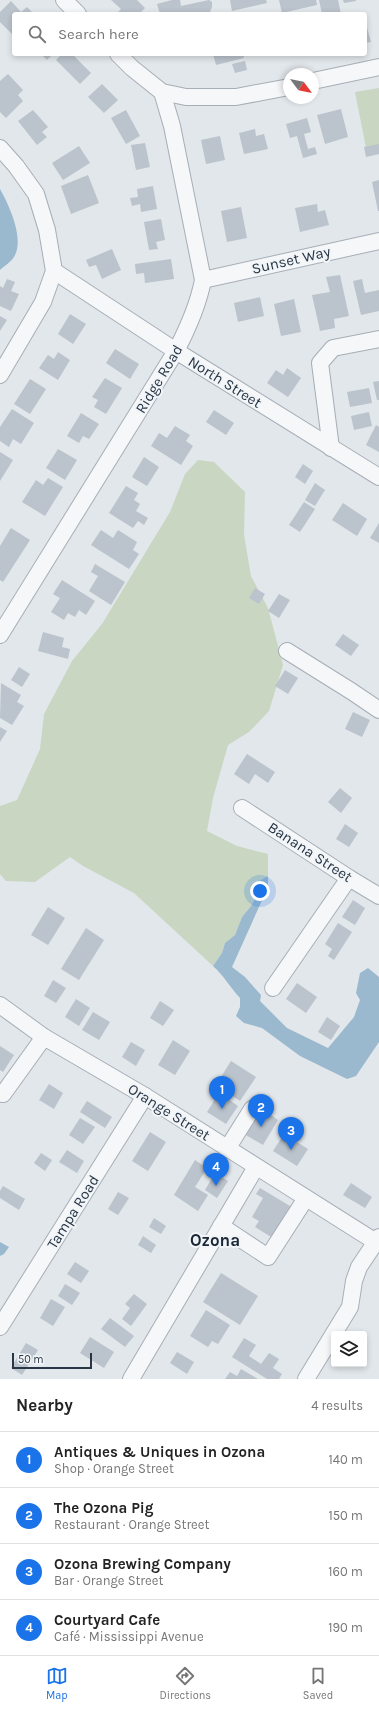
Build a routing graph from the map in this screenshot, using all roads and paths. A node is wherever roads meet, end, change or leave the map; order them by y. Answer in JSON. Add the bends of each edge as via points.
{"nodes":[{"id":1,"x":64,"y":0,"type":"edge"},
{"id":2,"x":76,"y":12,"type":"edge"},
{"id":3,"x":120,"y":56,"type":"edge"},
{"id":4,"x":379,"y":67,"type":"edge"},
{"id":5,"x":319,"y":80,"type":"edge"},
{"id":6,"x":283,"y":88,"type":"edge"},
{"id":7,"x":162,"y":92,"type":"junction"},
{"id":8,"x":0,"y":148,"type":"edge"},
{"id":9,"x":379,"y":241,"type":"edge"},
{"id":10,"x":54,"y":271,"type":"junction"},
{"id":11,"x":203,"y":280,"type":"junction"},
{"id":12,"x":379,"y":339,"type":"edge"},
{"id":13,"x":176,"y":351,"type":"junction"},
{"id":14,"x":0,"y":375,"type":"edge"},
{"id":15,"x":331,"y":448,"type":"junction"},
{"id":16,"x":379,"y":477,"type":"edge"},
{"id":17,"x":0,"y":635,"type":"edge"},
{"id":18,"x":287,"y":652,"type":"dead end"},
{"id":19,"x":379,"y":710,"type":"edge"},
{"id":20,"x":242,"y":808,"type":"dead end"},
{"id":21,"x":349,"y":878,"type":"junction"},
{"id":22,"x":379,"y":896,"type":"edge"},
{"id":23,"x":273,"y":988,"type":"dead end"},
{"id":24,"x":0,"y":1005,"type":"edge"},
{"id":25,"x":44,"y":1037,"type":"junction"},
{"id":26,"x":3,"y":1094,"type":"dead end"},
{"id":27,"x":145,"y":1096,"type":"junction"},
{"id":28,"x":261,"y":1105,"type":"dead end"},
{"id":29,"x":227,"y":1149,"type":"junction"},
{"id":30,"x":256,"y":1167,"type":"junction"},
{"id":31,"x":306,"y":1198,"type":"junction"},
{"id":32,"x":221,"y":1226,"type":"junction"},
{"id":33,"x":378,"y":1241,"type":"edge"},
{"id":34,"x":0,"y":1327,"type":"edge"},
{"id":35,"x":131,"y":1379,"type":"edge"},
{"id":36,"x":306,"y":1379,"type":"edge"}],
"edges":[{"from":1,"to":2,"type":"street"},
{"from":3,"to":7,"type":"street"},
{"from":4,"to":5,"type":"street"},
{"from":6,"to":7,"type":"street","via":[[229,97],[186,96]]},
{"from":7,"to":11,"type":"street","name":"Ridge Road","via":[[172,126]]},
{"from":8,"to":10,"type":"street","via":[[36,194],[47,230]]},
{"from":9,"to":11,"type":"street","name":"Sunset Way"},
{"from":10,"to":13,"type":"street","name":"North Street"},
{"from":10,"to":14,"type":"street","via":[[43,302]]},
{"from":11,"to":13,"type":"street","name":"Ridge Road","via":[[199,301]]},
{"from":12,"to":15,"type":"street","via":[[333,348],[320,363]]},
{"from":13,"to":15,"type":"street","name":"North Street"},
{"from":13,"to":17,"type":"street","name":"Ridge Road"},
{"from":15,"to":16,"type":"street","name":"North Street"},
{"from":18,"to":19,"type":"street"},
{"from":20,"to":21,"type":"street","name":"Banana Street"},
{"from":21,"to":22,"type":"street","name":"Banana Street"},
{"from":21,"to":23,"type":"street"},
{"from":24,"to":25,"type":"street","name":"Orange Street"},
{"from":25,"to":26,"type":"street"},
{"from":25,"to":27,"type":"street","name":"Orange Street"},
{"from":27,"to":29,"type":"street","name":"Orange Street"},
{"from":27,"to":34,"type":"street","name":"Tampa Road"},
{"from":28,"to":29,"type":"street","via":[[252,1109]]},
{"from":29,"to":30,"type":"street","name":"Orange Street"},
{"from":30,"to":31,"type":"street","name":"Orange Street"},
{"from":30,"to":32,"type":"street"},
{"from":31,"to":32,"type":"street","via":[[268,1257]]},
{"from":31,"to":33,"type":"street","name":"Orange Street"},
{"from":32,"to":35,"type":"street"},
{"from":33,"to":36,"type":"street","via":[[359,1267],[350,1307]]}]}
